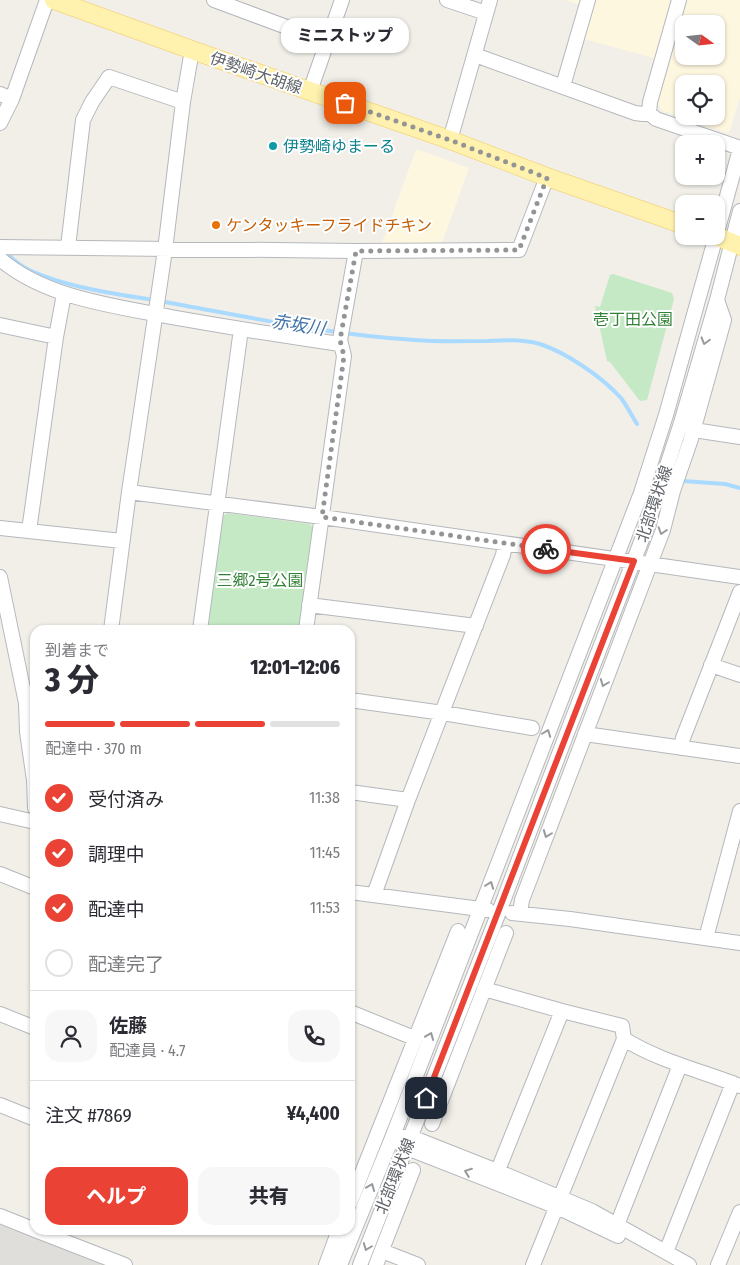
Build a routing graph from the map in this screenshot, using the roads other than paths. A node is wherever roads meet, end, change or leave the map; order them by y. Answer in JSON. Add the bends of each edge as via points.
{"nodes":[{"id":1,"x":47,"y":0,"type":"edge"},
{"id":2,"x":54,"y":0,"type":"edge"},
{"id":3,"x":214,"y":0,"type":"edge"},
{"id":4,"x":342,"y":0,"type":"edge"},
{"id":5,"x":447,"y":0,"type":"edge"},
{"id":6,"x":588,"y":0,"type":"edge"},
{"id":7,"x":679,"y":0,"type":"edge"},
{"id":8,"x":488,"y":7,"type":"edge"},
{"id":9,"x":327,"y":42,"type":"junction"},
{"id":10,"x":192,"y":50,"type":"junction"},
{"id":11,"x":475,"y":55,"type":"junction"},
{"id":12,"x":564,"y":86,"type":"junction"},
{"id":13,"x":310,"y":91,"type":"junction"},
{"id":14,"x":6,"y":97,"type":"edge"},
{"id":15,"x":183,"y":102,"type":"junction"},
{"id":16,"x":649,"y":113,"type":"junction"},
{"id":17,"x":0,"y":123,"type":"edge"},
{"id":18,"x":450,"y":140,"type":"junction"},
{"id":19,"x":740,"y":149,"type":"edge"},
{"id":20,"x":547,"y":178,"type":"junction"},
{"id":21,"x":740,"y":211,"type":"edge"},
{"id":22,"x":675,"y":222,"type":"edge"},
{"id":23,"x":725,"y":228,"type":"edge"},
{"id":24,"x":725,"y":236,"type":"edge"},
{"id":25,"x":721,"y":245,"type":"edge"},
{"id":26,"x":722,"y":245,"type":"edge"},
{"id":27,"x":0,"y":247,"type":"edge"},
{"id":28,"x":68,"y":247,"type":"junction"},
{"id":29,"x":166,"y":250,"type":"junction"},
{"id":30,"x":356,"y":251,"type":"junction"},
{"id":31,"x":0,"y":260,"type":"edge"},
{"id":32,"x":64,"y":294,"type":"junction"},
{"id":33,"x":717,"y":300,"type":"junction"},
{"id":34,"x":156,"y":311,"type":"junction"},
{"id":35,"x":0,"y":326,"type":"edge"},
{"id":36,"x":241,"y":329,"type":"junction"},
{"id":37,"x":56,"y":337,"type":"junction"},
{"id":38,"x":340,"y":344,"type":"junction"},
{"id":39,"x":694,"y":430,"type":"junction"},
{"id":40,"x":740,"y":437,"type":"edge"},
{"id":41,"x":128,"y":492,"type":"junction"},
{"id":42,"x":217,"y":503,"type":"junction"},
{"id":43,"x":322,"y":517,"type":"junction"},
{"id":44,"x":0,"y":528,"type":"edge"},
{"id":45,"x":29,"y":531,"type":"junction"},
{"id":46,"x":122,"y":541,"type":"junction"},
{"id":47,"x":506,"y":544,"type":"junction"},
{"id":48,"x":616,"y":560,"type":"junction"},
{"id":49,"x":634,"y":561,"type":"junction"},
{"id":50,"x":650,"y":564,"type":"junction"},
{"id":51,"x":0,"y":577,"type":"edge"},
{"id":52,"x":740,"y":577,"type":"edge"},
{"id":53,"x":740,"y":592,"type":"edge"},
{"id":54,"x":309,"y":604,"type":"junction"},
{"id":55,"x":112,"y":625,"type":"edge"},
{"id":56,"x":201,"y":625,"type":"edge"},
{"id":57,"x":307,"y":625,"type":"edge"},
{"id":58,"x":476,"y":626,"type":"junction"},
{"id":59,"x":711,"y":666,"type":"junction"},
{"id":60,"x":740,"y":674,"type":"edge"},
{"id":61,"x":355,"y":701,"type":"edge"},
{"id":62,"x":443,"y":713,"type":"junction"},
{"id":63,"x":532,"y":728,"type":"dead end"},
{"id":64,"x":585,"y":734,"type":"junction"},
{"id":65,"x":681,"y":748,"type":"junction"},
{"id":66,"x":30,"y":753,"type":"edge"},
{"id":67,"x":740,"y":756,"type":"edge"},
{"id":68,"x":355,"y":793,"type":"edge"},
{"id":69,"x":408,"y":800,"type":"junction"},
{"id":70,"x":740,"y":811,"type":"edge"},
{"id":71,"x":0,"y":814,"type":"edge"},
{"id":72,"x":30,"y":821,"type":"edge"},
{"id":73,"x":734,"y":854,"type":"edge"},
{"id":74,"x":0,"y":874,"type":"edge"},
{"id":75,"x":30,"y":886,"type":"edge"},
{"id":76,"x":355,"y":893,"type":"edge"},
{"id":77,"x":374,"y":895,"type":"junction"},
{"id":78,"x":480,"y":909,"type":"junction"},
{"id":79,"x":500,"y":912,"type":"junction"},
{"id":80,"x":520,"y":913,"type":"junction"},
{"id":81,"x":458,"y":931,"type":"dead end"},
{"id":82,"x":506,"y":933,"type":"dead end"},
{"id":83,"x":706,"y":938,"type":"junction"},
{"id":84,"x":740,"y":943,"type":"edge"},
{"id":85,"x":487,"y":944,"type":"junction"},
{"id":86,"x":487,"y":983,"type":"junction"},
{"id":87,"x":441,"y":1008,"type":"junction"},
{"id":88,"x":562,"y":1011,"type":"junction"},
{"id":89,"x":0,"y":1014,"type":"edge"},
{"id":90,"x":355,"y":1014,"type":"edge"},
{"id":91,"x":421,"y":1022,"type":"junction"},
{"id":92,"x":30,"y":1026,"type":"edge"},
{"id":93,"x":414,"y":1038,"type":"junction"},
{"id":94,"x":624,"y":1039,"type":"junction"},
{"id":95,"x":680,"y":1064,"type":"junction"},
{"id":96,"x":403,"y":1066,"type":"junction"},
{"id":97,"x":449,"y":1079,"type":"junction"},
{"id":98,"x":736,"y":1084,"type":"edge"},
{"id":99,"x":407,"y":1096,"type":"junction"},
{"id":100,"x":426,"y":1098,"type":"junction"},
{"id":101,"x":0,"y":1105,"type":"edge"},
{"id":102,"x":30,"y":1117,"type":"edge"},
{"id":103,"x":432,"y":1124,"type":"dead end"},
{"id":104,"x":392,"y":1138,"type":"junction"},
{"id":105,"x":409,"y":1143,"type":"junction"},
{"id":106,"x":413,"y":1170,"type":"dead end"},
{"id":107,"x":495,"y":1176,"type":"junction"},
{"id":108,"x":355,"y":1190,"type":"edge"},
{"id":109,"x":388,"y":1194,"type":"junction"},
{"id":110,"x":559,"y":1202,"type":"junction"},
{"id":111,"x":740,"y":1212,"type":"edge"},
{"id":112,"x":0,"y":1216,"type":"edge"},
{"id":113,"x":355,"y":1219,"type":"edge"},
{"id":114,"x":392,"y":1225,"type":"junction"},
{"id":115,"x":617,"y":1225,"type":"junction"},
{"id":116,"x":30,"y":1227,"type":"edge"},
{"id":117,"x":50,"y":1235,"type":"edge"},
{"id":118,"x":338,"y":1235,"type":"edge"},
{"id":119,"x":350,"y":1235,"type":"edge"},
{"id":120,"x":382,"y":1251,"type":"junction"},
{"id":121,"x":668,"y":1258,"type":"edge"},
{"id":122,"x":125,"y":1265,"type":"edge"},
{"id":123,"x":326,"y":1265,"type":"edge"},
{"id":124,"x":340,"y":1265,"type":"edge"},
{"id":125,"x":360,"y":1265,"type":"edge"},
{"id":126,"x":376,"y":1265,"type":"edge"},
{"id":127,"x":418,"y":1265,"type":"edge"},
{"id":128,"x":534,"y":1265,"type":"edge"},
{"id":129,"x":689,"y":1265,"type":"edge"},
{"id":130,"x":718,"y":1265,"type":"edge"}],
"edges":[{"from":1,"to":14,"type":"street"},
{"from":2,"to":10,"type":"main road","name":"伊勢崎大胡線"},
{"from":3,"to":9,"type":"street"},
{"from":4,"to":9,"type":"street"},
{"from":5,"to":8,"type":"street"},
{"from":6,"to":12,"type":"street"},
{"from":7,"to":16,"type":"street"},
{"from":8,"to":11,"type":"street"},
{"from":9,"to":13,"type":"street"},
{"from":10,"to":13,"type":"main road","name":"伊勢崎大胡線"},
{"from":10,"to":15,"type":"street"},
{"from":11,"to":12,"type":"street"},
{"from":11,"to":18,"type":"street"},
{"from":12,"to":16,"type":"street","via":[[635,113]]},
{"from":13,"to":18,"type":"main road","name":"伊勢崎大胡線"},
{"from":14,"to":17,"type":"street"},
{"from":15,"to":28,"type":"street","via":[[109,77],[83,120]]},
{"from":15,"to":29,"type":"street"},
{"from":16,"to":19,"type":"street","via":[[656,119]]},
{"from":18,"to":20,"type":"main road","name":"伊勢崎大胡線"},
{"from":19,"to":23,"type":"street","name":"北部環状線"},
{"from":20,"to":22,"type":"main road","name":"伊勢崎大胡線"},
{"from":20,"to":30,"type":"street","via":[[519,250]]},
{"from":21,"to":24,"type":"street","name":"北部環状線"},
{"from":25,"to":48,"type":"street","name":"北部環状線","via":[[641,493]]},
{"from":26,"to":33,"type":"street","name":"北部環状線"},
{"from":27,"to":28,"type":"street"},
{"from":28,"to":29,"type":"street"},
{"from":29,"to":30,"type":"street"},
{"from":29,"to":34,"type":"street"},
{"from":30,"to":38,"type":"street"},
{"from":31,"to":32,"type":"street","via":[[13,271]]},
{"from":32,"to":34,"type":"street","via":[[110,306]]},
{"from":32,"to":37,"type":"street"},
{"from":33,"to":39,"type":"street","via":[[724,320]]},
{"from":33,"to":49,"type":"street","name":"北部環状線","one_way":true,"via":[[674,446]]},
{"from":34,"to":36,"type":"street"},
{"from":34,"to":41,"type":"street"},
{"from":35,"to":37,"type":"street"},
{"from":36,"to":38,"type":"street"},
{"from":36,"to":42,"type":"street"},
{"from":37,"to":45,"type":"street"},
{"from":38,"to":43,"type":"street","via":[[344,356]]},
{"from":39,"to":40,"type":"street"},
{"from":39,"to":50,"type":"street","one_way":true},
{"from":41,"to":42,"type":"street"},
{"from":41,"to":46,"type":"street"},
{"from":42,"to":43,"type":"street"},
{"from":42,"to":56,"type":"street"},
{"from":43,"to":47,"type":"street"},
{"from":43,"to":54,"type":"street"},
{"from":44,"to":45,"type":"street"},
{"from":45,"to":46,"type":"street"},
{"from":46,"to":55,"type":"street"},
{"from":47,"to":48,"type":"street"},
{"from":47,"to":58,"type":"street"},
{"from":48,"to":49,"type":"street"},
{"from":78,"to":48,"type":"street","name":"北部環状線","one_way":true},
{"from":49,"to":50,"type":"street"},
{"from":49,"to":79,"type":"street","name":"北部環状線"},
{"from":50,"to":52,"type":"street"},
{"from":50,"to":64,"type":"street","one_way":true},
{"from":51,"to":66,"type":"street","via":[[26,702]]},
{"from":53,"to":59,"type":"street"},
{"from":54,"to":57,"type":"street"},
{"from":54,"to":58,"type":"street"},
{"from":58,"to":62,"type":"street"},
{"from":59,"to":60,"type":"street"},
{"from":59,"to":65,"type":"street"},
{"from":61,"to":62,"type":"street"},
{"from":62,"to":63,"type":"street"},
{"from":62,"to":69,"type":"street"},
{"from":64,"to":65,"type":"street"},
{"from":64,"to":80,"type":"street","one_way":true,"via":[[522,900]]},
{"from":65,"to":67,"type":"street"},
{"from":68,"to":69,"type":"street"},
{"from":69,"to":77,"type":"street"},
{"from":70,"to":73,"type":"street"},
{"from":71,"to":72,"type":"street"},
{"from":73,"to":83,"type":"street"},
{"from":74,"to":75,"type":"street"},
{"from":76,"to":77,"type":"street"},
{"from":77,"to":78,"type":"street"},
{"from":78,"to":79,"type":"street"},
{"from":78,"to":87,"type":"street","name":"北部環状線"},
{"from":79,"to":80,"type":"street"},
{"from":79,"to":85,"type":"street","name":"北部環状線"},
{"from":80,"to":83,"type":"street"},
{"from":81,"to":91,"type":"street"},
{"from":82,"to":86,"type":"street"},
{"from":83,"to":84,"type":"street"},
{"from":85,"to":86,"type":"street"},
{"from":85,"to":100,"type":"street","name":"北部環状線"},
{"from":86,"to":88,"type":"street"},
{"from":86,"to":97,"type":"street"},
{"from":87,"to":91,"type":"street"},
{"from":99,"to":87,"type":"street","name":"北部環状線","one_way":true},
{"from":88,"to":94,"type":"street","via":[[622,1026]]},
{"from":88,"to":107,"type":"street"},
{"from":89,"to":92,"type":"street"},
{"from":90,"to":93,"type":"street"},
{"from":91,"to":93,"type":"street"},
{"from":93,"to":96,"type":"street"},
{"from":94,"to":95,"type":"street"},
{"from":94,"to":110,"type":"street"},
{"from":95,"to":98,"type":"street"},
{"from":95,"to":115,"type":"street"},
{"from":96,"to":99,"type":"street"},
{"from":96,"to":108,"type":"street"},
{"from":97,"to":100,"type":"street"},
{"from":97,"to":103,"type":"street"},
{"from":98,"to":121,"type":"street"},
{"from":99,"to":104,"type":"street","name":"北部環状線"},
{"from":100,"to":105,"type":"street","name":"北部環状線"},
{"from":101,"to":102,"type":"street"},
{"from":104,"to":105,"type":"street"},
{"from":113,"to":104,"type":"street","name":"北部環状線","one_way":true},
{"from":105,"to":107,"type":"street"},
{"from":105,"to":109,"type":"street","name":"北部環状線"},
{"from":106,"to":114,"type":"street"},
{"from":107,"to":110,"type":"street"},
{"from":109,"to":114,"type":"street"},
{"from":109,"to":125,"type":"street","name":"北部環状線","one_way":true},
{"from":110,"to":115,"type":"street"},
{"from":110,"to":121,"type":"street","via":[[611,1232]]},
{"from":110,"to":128,"type":"street"},
{"from":111,"to":130,"type":"street"},
{"from":112,"to":116,"type":"street"},
{"from":114,"to":120,"type":"street"},
{"from":115,"to":121,"type":"street"},
{"from":117,"to":122,"type":"street"},
{"from":118,"to":123,"type":"street"},
{"from":119,"to":124,"type":"street","name":"北部環状線"},
{"from":120,"to":126,"type":"street"},
{"from":120,"to":127,"type":"street"},
{"from":121,"to":129,"type":"street"}]}
